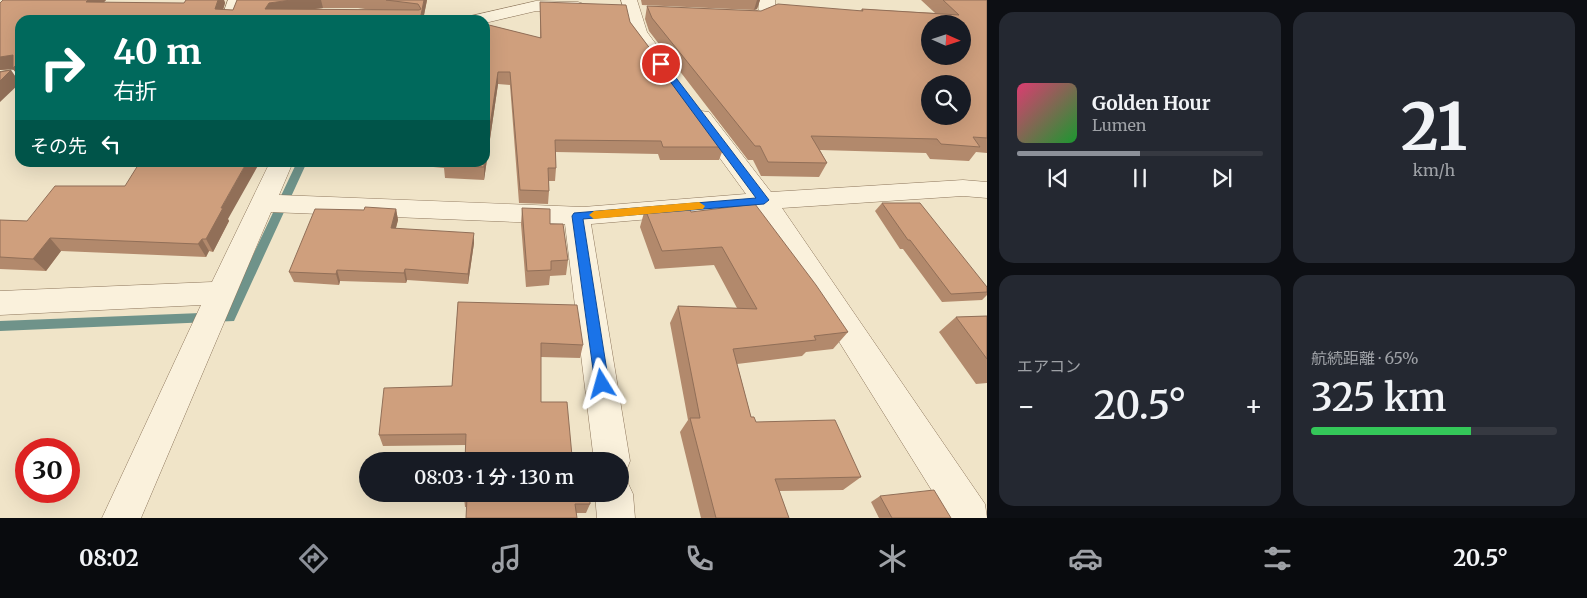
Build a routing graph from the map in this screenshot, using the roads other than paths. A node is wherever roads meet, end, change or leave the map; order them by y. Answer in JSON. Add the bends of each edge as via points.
{"nodes":[{"id":1,"x":236,"y":0,"type":"edge"},
{"id":2,"x":767,"y":0,"type":"edge"},
{"id":3,"x":594,"y":8,"type":"edge"},
{"id":4,"x":631,"y":9,"type":"edge"},
{"id":5,"x":231,"y":15,"type":"edge"},
{"id":6,"x":718,"y":16,"type":"edge"},
{"id":7,"x":490,"y":17,"type":"edge"},
{"id":8,"x":15,"y":76,"type":"edge"},
{"id":9,"x":0,"y":78,"type":"edge"},
{"id":10,"x":674,"y":81,"type":"edge"},
{"id":11,"x":692,"y":105,"type":"edge"},
{"id":12,"x":280,"y":167,"type":"edge"},
{"id":13,"x":987,"y":190,"type":"edge"},
{"id":14,"x":764,"y":200,"type":"junction"},
{"id":15,"x":262,"y":203,"type":"junction"},
{"id":16,"x":577,"y":216,"type":"junction"},
{"id":17,"x":221,"y":293,"type":"junction"},
{"id":18,"x":0,"y":303,"type":"edge"},
{"id":19,"x":611,"y":452,"type":"edge"},
{"id":20,"x":615,"y":502,"type":"edge"},
{"id":21,"x":121,"y":518,"type":"edge"},
{"id":22,"x":616,"y":518,"type":"edge"},
{"id":23,"x":971,"y":518,"type":"edge"}],
"edges":[{"from":1,"to":5,"type":"street"},
{"from":2,"to":6,"type":"street","via":[[766,12],[756,17]]},
{"from":3,"to":7,"type":"street","via":[[536,6]]},
{"from":4,"to":10,"type":"street","via":[[638,33]]},
{"from":8,"to":9,"type":"street"},
{"from":11,"to":14,"type":"street"},
{"from":12,"to":15,"type":"street"},
{"from":13,"to":14,"type":"street","via":[[964,188]]},
{"from":14,"to":16,"type":"street"},
{"from":14,"to":23,"type":"street"},
{"from":15,"to":16,"type":"street"},
{"from":15,"to":17,"type":"street"},
{"from":16,"to":19,"type":"street"},
{"from":17,"to":18,"type":"street"},
{"from":17,"to":21,"type":"street"},
{"from":20,"to":22,"type":"street"}]}
